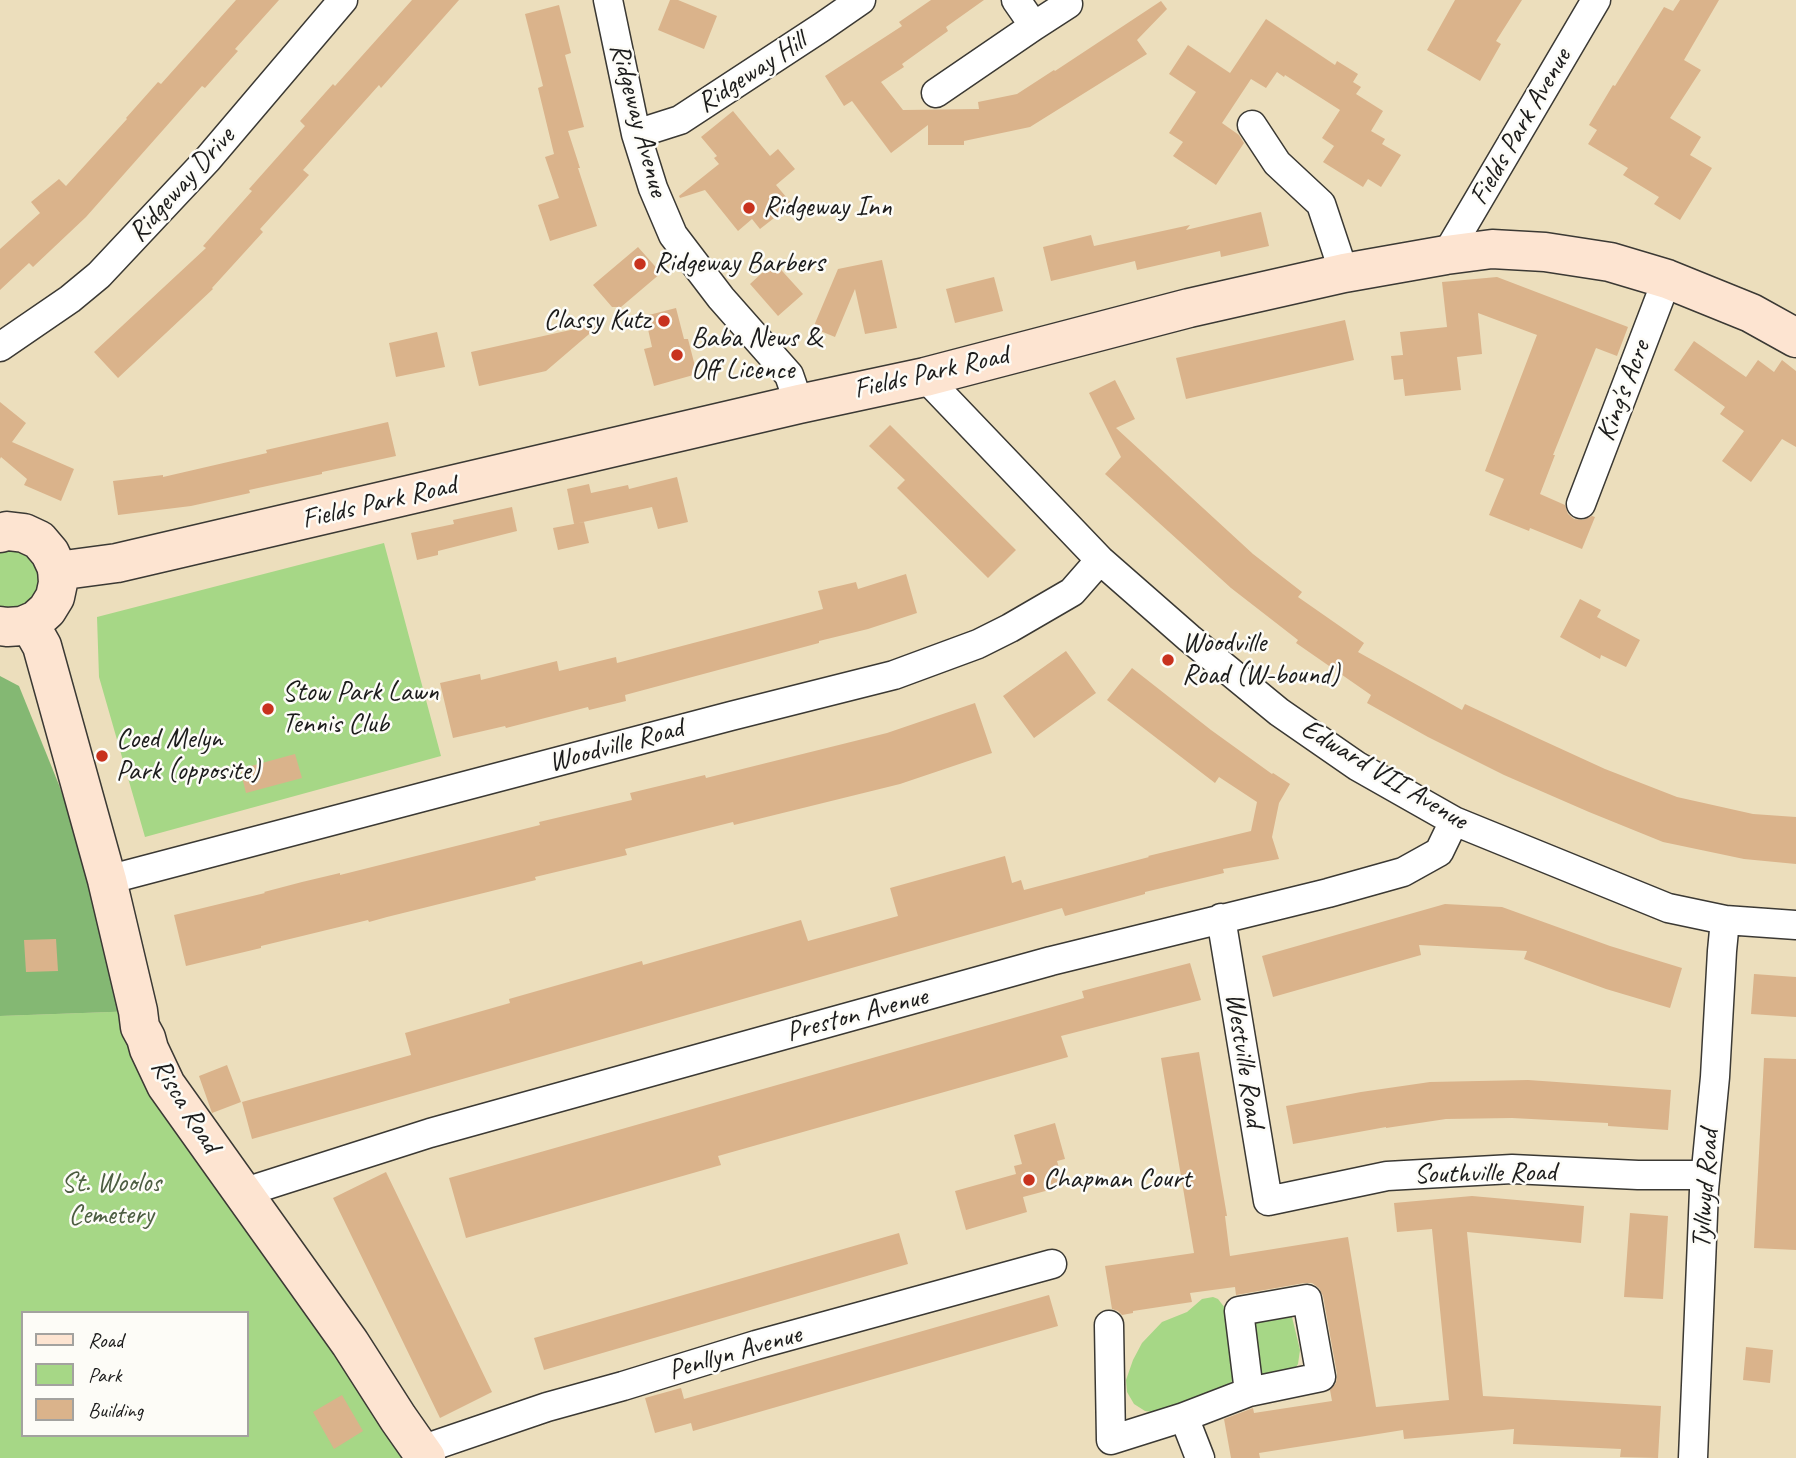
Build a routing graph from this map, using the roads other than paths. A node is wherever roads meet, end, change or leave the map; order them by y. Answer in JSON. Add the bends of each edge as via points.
{"nodes":[{"id":1,"x":343,"y":0,"type":"edge"},
{"id":2,"x":608,"y":0,"type":"edge"},
{"id":3,"x":861,"y":0,"type":"edge"},
{"id":4,"x":1016,"y":0,"type":"edge"},
{"id":5,"x":1596,"y":0,"type":"edge"},
{"id":6,"x":1068,"y":4,"type":"dead end"},
{"id":7,"x":1034,"y":26,"type":"junction"},
{"id":8,"x":936,"y":93,"type":"dead end"},
{"id":9,"x":1252,"y":125,"type":"dead end"},
{"id":10,"x":636,"y":134,"type":"junction"},
{"id":11,"x":1446,"y":255,"type":"junction"},
{"id":12,"x":1344,"y":273,"type":"junction"},
{"id":13,"x":1667,"y":279,"type":"junction"},
{"id":14,"x":1796,"y":338,"type":"edge"},
{"id":15,"x":0,"y":347,"type":"edge"},
{"id":16,"x":925,"y":377,"type":"junction"},
{"id":17,"x":799,"y":404,"type":"junction"},
{"id":18,"x":1581,"y":504,"type":"dead end"},
{"id":19,"x":1,"y":532,"type":"edge"},
{"id":20,"x":1100,"y":560,"type":"junction"},
{"id":21,"x":57,"y":571,"type":"junction"},
{"id":22,"x":15,"y":624,"type":"edge"},
{"id":23,"x":1454,"y":821,"type":"junction"},
{"id":24,"x":107,"y":880,"type":"junction"},
{"id":25,"x":1221,"y":918,"type":"junction"},
{"id":26,"x":1725,"y":920,"type":"junction"},
{"id":27,"x":1796,"y":925,"type":"edge"},
{"id":28,"x":1705,"y":1175,"type":"junction"},
{"id":29,"x":242,"y":1193,"type":"junction"},
{"id":30,"x":1268,"y":1201,"type":"joint"},
{"id":31,"x":1052,"y":1264,"type":"dead end"},
{"id":32,"x":1109,"y":1325,"type":"dead end"},
{"id":33,"x":1249,"y":1392,"type":"dead end"},
{"id":34,"x":1184,"y":1417,"type":"junction"},
{"id":35,"x":423,"y":1454,"type":"edge"},
{"id":36,"x":1200,"y":1458,"type":"edge"},
{"id":37,"x":1693,"y":1458,"type":"edge"}],
"edges":[{"from":1,"to":15,"type":"street","name":"Ridgeway Drive","via":[[208,160],[99,275]]},
{"from":2,"to":10,"type":"street","name":"Ridgeway Avenue"},
{"from":3,"to":10,"type":"street","name":"Ridgeway Hill","via":[[680,120]]},
{"from":4,"to":7,"type":"street"},
{"from":5,"to":11,"type":"street","name":"Fields Park Avenue"},
{"from":6,"to":7,"type":"street"},
{"from":7,"to":8,"type":"street"},
{"from":9,"to":12,"type":"street","via":[[1277,163],[1321,204]]},
{"from":10,"to":17,"type":"street","name":"Ridgeway Avenue","via":[[673,235],[789,375]]},
{"from":11,"to":12,"type":"main road","name":"Fields Park Road"},
{"from":11,"to":13,"type":"main road","name":"Fields Park Road","via":[[1492,249],[1545,252],[1610,262]]},
{"from":12,"to":16,"type":"main road","name":"Fields Park Road"},
{"from":13,"to":14,"type":"main road","name":"Fields Park Road","via":[[1751,313]]},
{"from":13,"to":18,"type":"street","name":"King's Acre"},
{"from":16,"to":17,"type":"main road","name":"Fields Park Road"},
{"from":16,"to":20,"type":"street","name":"Edward VII Avenue"},
{"from":17,"to":21,"type":"main road","name":"Fields Park Road","via":[[117,563]]},
{"from":19,"to":21,"type":"main road","via":[[24,533],[39,540]]},
{"from":20,"to":23,"type":"street","name":"Edward VII Avenue","via":[[1279,712],[1357,766]]},
{"from":20,"to":24,"type":"street","name":"Woodville Road","via":[[1072,592],[1010,628],[978,645],[894,675]]},
{"from":21,"to":22,"type":"main road","via":[[55,597],[47,610],[36,620]]},
{"from":22,"to":24,"type":"main road","name":"Risca Road","via":[[42,646]]},
{"from":23,"to":25,"type":"street","name":"Preston Avenue","via":[[1439,852],[1404,872]]},
{"from":23,"to":26,"type":"street","name":"Edward VII Avenue","via":[[1668,908]]},
{"from":24,"to":29,"type":"main road","name":"Risca Road","via":[[149,1049],[166,1085]]},
{"from":25,"to":29,"type":"street","name":"Preston Avenue","via":[[430,1133]]},
{"from":25,"to":30,"type":"street","name":"Westville Road"},
{"from":26,"to":27,"type":"street","name":"Edward VII Avenue"},
{"from":26,"to":28,"type":"street","name":"Tyllwyd Road"},
{"from":28,"to":30,"type":"street","name":"Southville Road","via":[[1512,1169],[1387,1176]]},
{"from":28,"to":37,"type":"street","name":"Tyllwyd Road"},
{"from":29,"to":35,"type":"main road","name":"Risca Road"},
{"from":31,"to":35,"type":"street","name":"Penllyn Avenue","via":[[547,1406]]},
{"from":32,"to":34,"type":"street","via":[[1111,1440]]},
{"from":33,"to":34,"type":"street"},
{"from":34,"to":36,"type":"street"}]}
